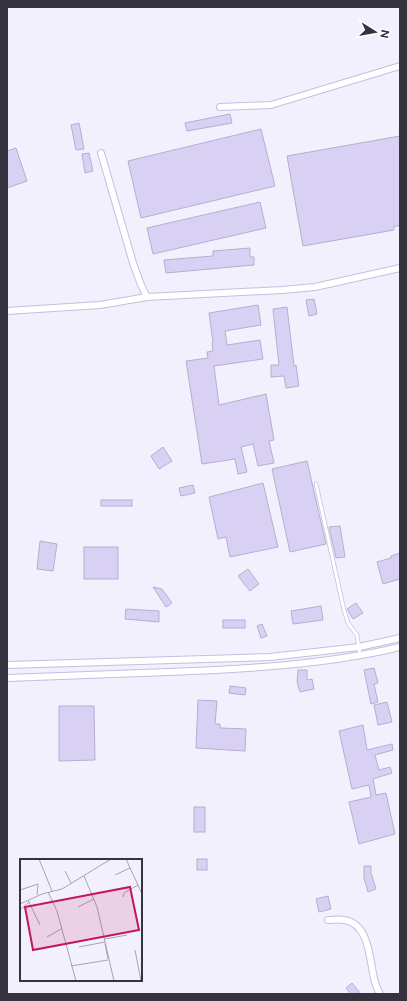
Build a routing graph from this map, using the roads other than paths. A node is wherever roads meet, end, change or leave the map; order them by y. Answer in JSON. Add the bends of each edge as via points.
{"nodes":[{"id":1,"x":400,"y":66,"type":"edge"},
{"id":2,"x":220,"y":107,"type":"dead end"},
{"id":3,"x":101,"y":153,"type":"dead end"},
{"id":4,"x":400,"y":268,"type":"edge"},
{"id":5,"x":147,"y":297,"type":"junction"},
{"id":6,"x":7,"y":311,"type":"edge"},
{"id":7,"x":316,"y":484,"type":"dead end"},
{"id":8,"x":400,"y":638,"type":"edge"},
{"id":9,"x":359,"y":647,"type":"junction"},
{"id":10,"x":400,"y":647,"type":"edge"},
{"id":11,"x":360,"y":656,"type":"junction"},
{"id":12,"x":7,"y":665,"type":"edge"},
{"id":13,"x":7,"y":678,"type":"edge"},
{"id":14,"x":328,"y":920,"type":"dead end"},
{"id":15,"x":380,"y":994,"type":"edge"}],
"edges":[{"from":1,"to":2,"type":"street","via":[[271,105]]},
{"from":3,"to":5,"type":"street","via":[[133,263]]},
{"from":4,"to":5,"type":"street","via":[[315,286],[282,290]]},
{"from":5,"to":6,"type":"street","via":[[100,305]]},
{"from":7,"to":9,"type":"lane","via":[[344,610],[357,635]]},
{"from":8,"to":9,"type":"street"},
{"from":9,"to":11,"type":"lane"},
{"from":9,"to":12,"type":"street","via":[[270,657]]},
{"from":10,"to":11,"type":"street"},
{"from":11,"to":13,"type":"street","via":[[226,670]]},
{"from":14,"to":15,"type":"street","via":[[343,920],[359,927],[363,933]]}]}
